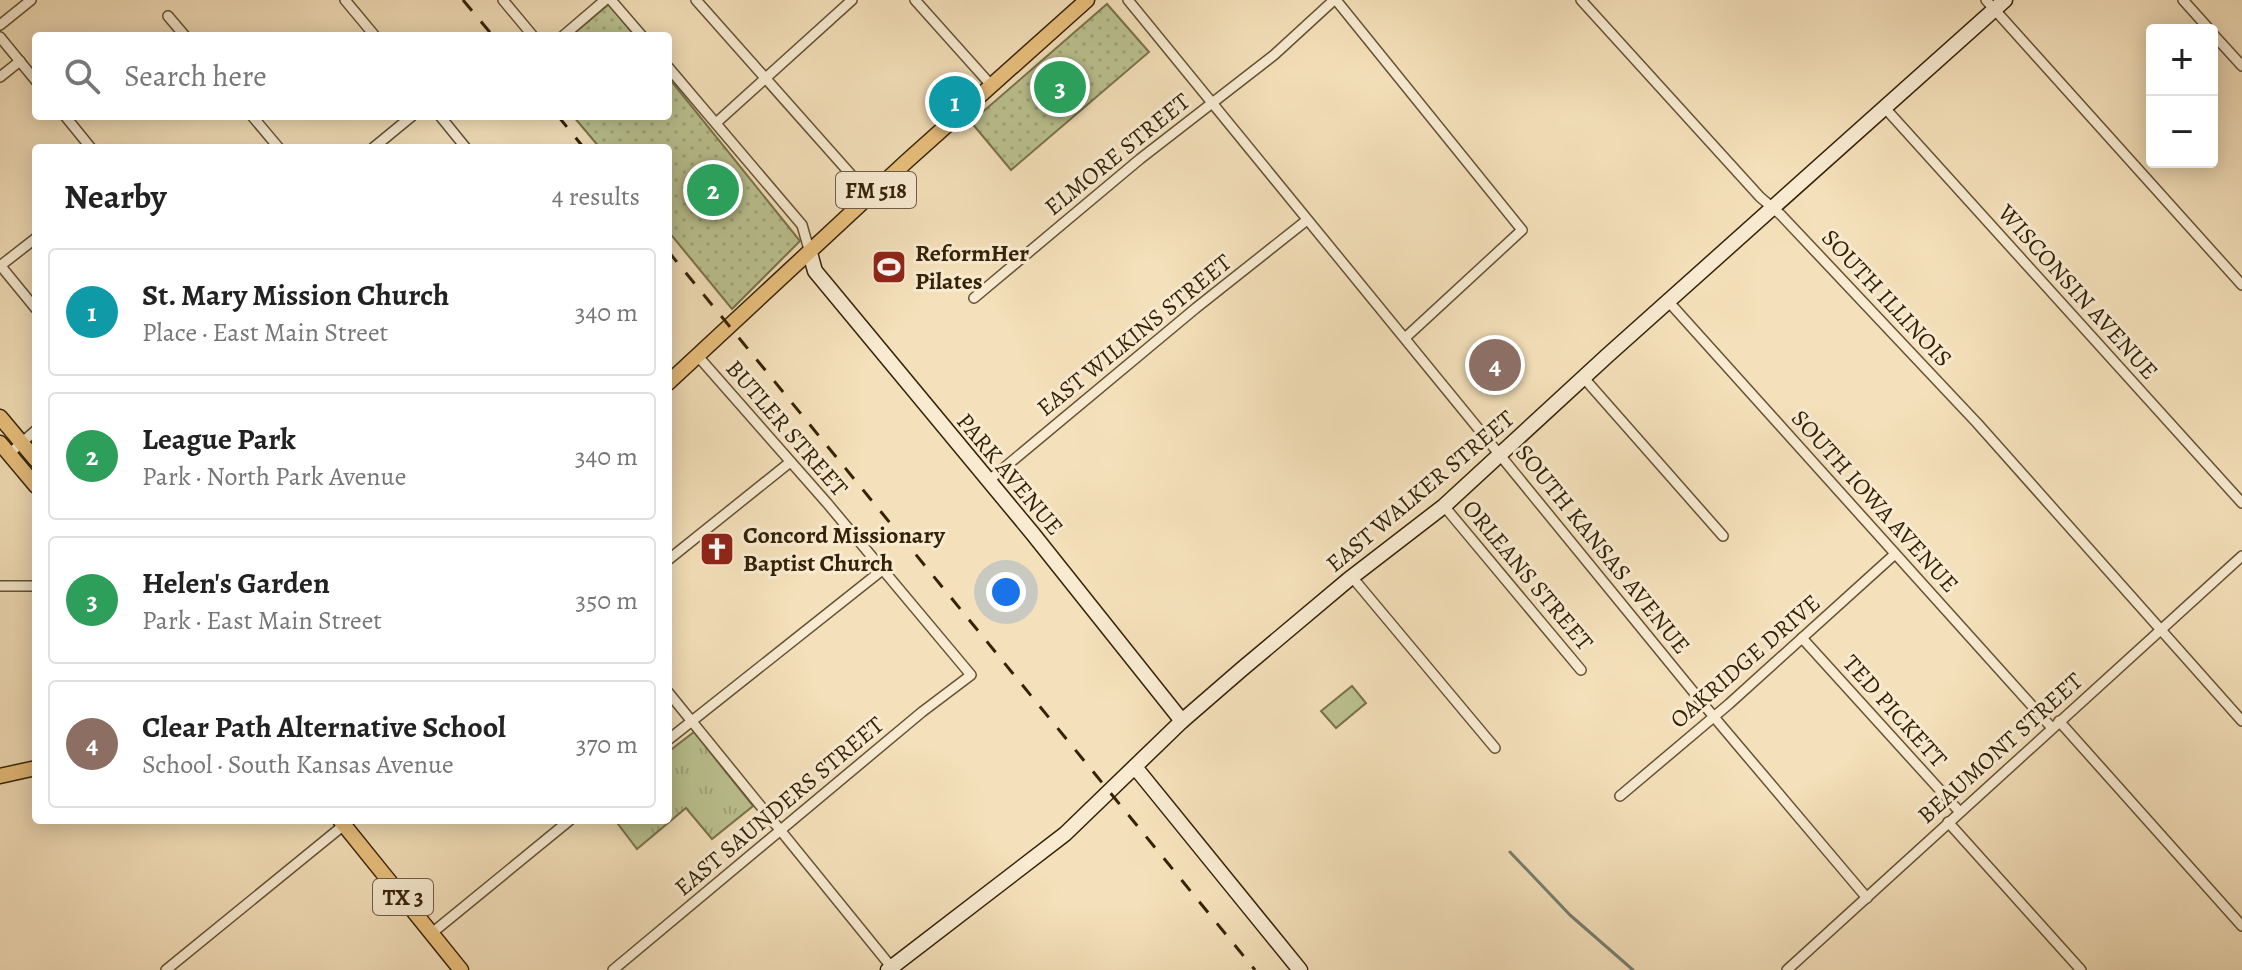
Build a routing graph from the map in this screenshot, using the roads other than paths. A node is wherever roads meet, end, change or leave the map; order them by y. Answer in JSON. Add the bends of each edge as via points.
{"nodes":[{"id":1,"x":31,"y":0,"type":"edge"},
{"id":2,"x":345,"y":0,"type":"edge"},
{"id":3,"x":503,"y":0,"type":"edge"},
{"id":4,"x":605,"y":0,"type":"edge"},
{"id":5,"x":611,"y":0,"type":"edge"},
{"id":6,"x":696,"y":0,"type":"edge"},
{"id":7,"x":852,"y":0,"type":"edge"},
{"id":8,"x":915,"y":0,"type":"edge"},
{"id":9,"x":1087,"y":0,"type":"edge"},
{"id":10,"x":1128,"y":0,"type":"edge"},
{"id":11,"x":1335,"y":0,"type":"edge"},
{"id":12,"x":1581,"y":0,"type":"edge"},
{"id":13,"x":2183,"y":0,"type":"edge"},
{"id":14,"x":1995,"y":3,"type":"edge"},
{"id":15,"x":168,"y":16,"type":"dead end"},
{"id":16,"x":2205,"y":24,"type":"edge"},
{"id":17,"x":0,"y":25,"type":"edge"},
{"id":18,"x":182,"y":32,"type":"edge"},
{"id":19,"x":372,"y":32,"type":"edge"},
{"id":20,"x":530,"y":32,"type":"edge"},
{"id":21,"x":568,"y":32,"type":"edge"},
{"id":22,"x":639,"y":32,"type":"edge"},
{"id":23,"x":0,"y":37,"type":"edge"},
{"id":24,"x":2218,"y":39,"type":"edge"},
{"id":25,"x":20,"y":61,"type":"junction"},
{"id":26,"x":2242,"y":66,"type":"edge"},
{"id":27,"x":672,"y":72,"type":"edge"},
{"id":28,"x":32,"y":76,"type":"edge"},
{"id":29,"x":0,"y":77,"type":"edge"},
{"id":30,"x":766,"y":77,"type":"junction"},
{"id":31,"x":991,"y":85,"type":"junction"},
{"id":32,"x":1212,"y":103,"type":"junction"},
{"id":33,"x":1885,"y":108,"type":"junction"},
{"id":34,"x":68,"y":120,"type":"edge"},
{"id":35,"x":255,"y":120,"type":"edge"},
{"id":36,"x":407,"y":120,"type":"edge"},
{"id":37,"x":443,"y":120,"type":"edge"},
{"id":38,"x":716,"y":123,"type":"junction"},
{"id":39,"x":88,"y":144,"type":"edge"},
{"id":40,"x":276,"y":144,"type":"edge"},
{"id":41,"x":378,"y":144,"type":"edge"},
{"id":42,"x":463,"y":144,"type":"edge"},
{"id":43,"x":870,"y":196,"type":"junction"},
{"id":44,"x":1772,"y":209,"type":"junction"},
{"id":45,"x":1307,"y":220,"type":"junction"},
{"id":46,"x":32,"y":241,"type":"edge"},
{"id":47,"x":810,"y":253,"type":"junction"},
{"id":48,"x":0,"y":266,"type":"edge"},
{"id":49,"x":2242,"y":285,"type":"edge"},
{"id":50,"x":974,"y":298,"type":"dead end"},
{"id":51,"x":1668,"y":301,"type":"junction"},
{"id":52,"x":32,"y":304,"type":"edge"},
{"id":53,"x":1405,"y":338,"type":"junction"},
{"id":54,"x":696,"y":354,"type":"junction"},
{"id":55,"x":1583,"y":377,"type":"junction"},
{"id":56,"x":672,"y":379,"type":"edge"},
{"id":57,"x":0,"y":417,"type":"edge"},
{"id":58,"x":32,"y":433,"type":"edge"},
{"id":59,"x":21,"y":443,"type":"junction"},
{"id":60,"x":4,"y":448,"type":"edge"},
{"id":61,"x":32,"y":455,"type":"edge"},
{"id":62,"x":1500,"y":456,"type":"junction"},
{"id":63,"x":789,"y":463,"type":"junction"},
{"id":64,"x":32,"y":481,"type":"edge"},
{"id":65,"x":987,"y":482,"type":"junction"},
{"id":66,"x":2242,"y":503,"type":"edge"},
{"id":67,"x":1444,"y":506,"type":"junction"},
{"id":68,"x":1723,"y":536,"type":"dead end"},
{"id":69,"x":1895,"y":554,"type":"junction"},
{"id":70,"x":672,"y":556,"type":"edge"},
{"id":71,"x":2242,"y":556,"type":"edge"},
{"id":72,"x":881,"y":571,"type":"junction"},
{"id":73,"x":1352,"y":577,"type":"junction"},
{"id":74,"x":0,"y":586,"type":"edge"},
{"id":75,"x":32,"y":586,"type":"edge"},
{"id":76,"x":2160,"y":629,"type":"junction"},
{"id":77,"x":1802,"y":638,"type":"junction"},
{"id":78,"x":1581,"y":670,"type":"dead end"},
{"id":79,"x":971,"y":675,"type":"joint"},
{"id":80,"x":672,"y":697,"type":"edge"},
{"id":81,"x":1714,"y":717,"type":"junction"},
{"id":82,"x":2242,"y":720,"type":"edge"},
{"id":83,"x":692,"y":721,"type":"junction"},
{"id":84,"x":1182,"y":721,"type":"junction"},
{"id":85,"x":2056,"y":725,"type":"junction"},
{"id":86,"x":672,"y":737,"type":"edge"},
{"id":87,"x":1495,"y":748,"type":"dead end"},
{"id":88,"x":1135,"y":767,"type":"junction"},
{"id":89,"x":32,"y":769,"type":"edge"},
{"id":90,"x":0,"y":776,"type":"edge"},
{"id":91,"x":1620,"y":796,"type":"dead end"},
{"id":92,"x":1959,"y":811,"type":"junction"},
{"id":93,"x":1948,"y":822,"type":"junction"},
{"id":94,"x":343,"y":824,"type":"edge"},
{"id":95,"x":347,"y":824,"type":"edge"},
{"id":96,"x":565,"y":824,"type":"edge"},
{"id":97,"x":781,"y":831,"type":"junction"},
{"id":98,"x":1867,"y":898,"type":"junction"},
{"id":99,"x":2242,"y":926,"type":"edge"},
{"id":100,"x":432,"y":933,"type":"junction"},
{"id":101,"x":891,"y":969,"type":"edge"},
{"id":102,"x":166,"y":970,"type":"edge"},
{"id":103,"x":461,"y":970,"type":"edge"},
{"id":104,"x":613,"y":970,"type":"edge"},
{"id":105,"x":1300,"y":970,"type":"edge"},
{"id":106,"x":1787,"y":970,"type":"edge"},
{"id":107,"x":2081,"y":970,"type":"edge"}],
"edges":[{"from":1,"to":17,"type":"street"},
{"from":2,"to":19,"type":"street"},
{"from":3,"to":20,"type":"street"},
{"from":4,"to":21,"type":"street"},
{"from":5,"to":22,"type":"street"},
{"from":6,"to":30,"type":"street"},
{"from":7,"to":30,"type":"street"},
{"from":8,"to":31,"type":"street"},
{"from":9,"to":31,"type":"main road","number":"FM 518"},
{"from":10,"to":32,"type":"street","name":"SOUTH KANSAS AVENUE"},
{"from":11,"to":32,"type":"street","name":"ELMORE STREET"},
{"from":11,"to":53,"type":"street","via":[[1522,230]]},
{"from":12,"to":44,"type":"street","name":"SOUTH ILLINOIS"},
{"from":13,"to":16,"type":"street"},
{"from":14,"to":33,"type":"street","name":"EAST WALKER STREET"},
{"from":14,"to":49,"type":"street"},
{"from":15,"to":18,"type":"street"},
{"from":23,"to":25,"type":"street"},
{"from":24,"to":26,"type":"street"},
{"from":25,"to":28,"type":"street"},
{"from":25,"to":29,"type":"street"},
{"from":27,"to":38,"type":"street"},
{"from":30,"to":38,"type":"street"},
{"from":30,"to":43,"type":"street"},
{"from":31,"to":43,"type":"main road","number":"FM 518"},
{"from":32,"to":45,"type":"street","name":"SOUTH KANSAS AVENUE"},
{"from":32,"to":50,"type":"street","name":"ELMORE STREET"},
{"from":33,"to":44,"type":"street","name":"EAST WALKER STREET"},
{"from":33,"to":66,"type":"street","name":"WISCONSIN AVENUE"},
{"from":34,"to":39,"type":"street"},
{"from":35,"to":40,"type":"street"},
{"from":36,"to":41,"type":"street"},
{"from":37,"to":42,"type":"street"},
{"from":38,"to":47,"type":"street","via":[[802,225]]},
{"from":43,"to":47,"type":"main road","number":"FM 518"},
{"from":44,"to":51,"type":"street","name":"EAST WALKER STREET"},
{"from":44,"to":76,"type":"street","name":"SOUTH ILLINOIS","via":[[1977,423]]},
{"from":45,"to":53,"type":"street","name":"SOUTH KANSAS AVENUE"},
{"from":45,"to":65,"type":"street","name":"EAST WILKINS STREET"},
{"from":46,"to":48,"type":"street"},
{"from":47,"to":54,"type":"main road","number":"FM 518"},
{"from":47,"to":65,"type":"street","name":"PARK AVENUE","via":[[815,271]]},
{"from":48,"to":52,"type":"street"},
{"from":51,"to":55,"type":"street","name":"EAST WALKER STREET"},
{"from":51,"to":69,"type":"street","name":"SOUTH IOWA AVENUE"},
{"from":53,"to":62,"type":"street","name":"SOUTH KANSAS AVENUE"},
{"from":54,"to":56,"type":"main road","number":"FM 518"},
{"from":54,"to":63,"type":"street","name":"BUTLER STREET"},
{"from":55,"to":62,"type":"street","name":"EAST WALKER STREET"},
{"from":55,"to":68,"type":"street"},
{"from":57,"to":59,"type":"main road"},
{"from":58,"to":59,"type":"street"},
{"from":59,"to":60,"type":"street"},
{"from":59,"to":61,"type":"main road"},
{"from":60,"to":64,"type":"main road"},
{"from":62,"to":67,"type":"street","name":"EAST WALKER STREET"},
{"from":62,"to":81,"type":"street","name":"SOUTH KANSAS AVENUE"},
{"from":63,"to":70,"type":"street"},
{"from":63,"to":72,"type":"street","name":"BUTLER STREET"},
{"from":65,"to":84,"type":"street","name":"PARK AVENUE"},
{"from":67,"to":73,"type":"street","name":"EAST WALKER STREET"},
{"from":67,"to":78,"type":"street","name":"ORLEANS STREET"},
{"from":69,"to":77,"type":"street","name":"OAKRIDGE DRIVE"},
{"from":69,"to":85,"type":"street","name":"SOUTH IOWA AVENUE"},
{"from":71,"to":76,"type":"street","name":"BEAUMONT STREET"},
{"from":72,"to":79,"type":"street","name":"BUTLER STREET"},
{"from":72,"to":83,"type":"street"},
{"from":73,"to":84,"type":"street","name":"EAST WALKER STREET"},
{"from":73,"to":87,"type":"street"},
{"from":74,"to":75,"type":"street"},
{"from":76,"to":82,"type":"street","name":"SOUTH ILLINOIS"},
{"from":76,"to":85,"type":"street","name":"BEAUMONT STREET"},
{"from":77,"to":81,"type":"street","name":"OAKRIDGE DRIVE"},
{"from":77,"to":92,"type":"street","name":"TED PICKETT"},
{"from":79,"to":97,"type":"street","name":"EAST SAUNDERS STREET"},
{"from":80,"to":83,"type":"street"},
{"from":81,"to":91,"type":"street","name":"OAKRIDGE DRIVE"},
{"from":81,"to":98,"type":"street","name":"SOUTH KANSAS AVENUE"},
{"from":83,"to":86,"type":"street"},
{"from":83,"to":97,"type":"street"},
{"from":84,"to":88,"type":"street","name":"EAST WALKER STREET"},
{"from":85,"to":92,"type":"street","name":"BEAUMONT STREET"},
{"from":85,"to":99,"type":"street","name":"SOUTH IOWA AVENUE"},
{"from":88,"to":101,"type":"street","name":"EAST WALKER STREET","via":[[1065,834]]},
{"from":88,"to":105,"type":"street"},
{"from":89,"to":90,"type":"main road"},
{"from":92,"to":93,"type":"street","name":"BEAUMONT STREET"},
{"from":93,"to":98,"type":"street","name":"BEAUMONT STREET"},
{"from":93,"to":107,"type":"street"},
{"from":94,"to":102,"type":"street"},
{"from":95,"to":100,"type":"main road","number":"TX 3"},
{"from":96,"to":100,"type":"street"},
{"from":97,"to":101,"type":"street"},
{"from":97,"to":104,"type":"street","name":"EAST SAUNDERS STREET"},
{"from":98,"to":106,"type":"street","name":"BEAUMONT STREET"},
{"from":100,"to":103,"type":"main road","number":"TX 3"}]}
